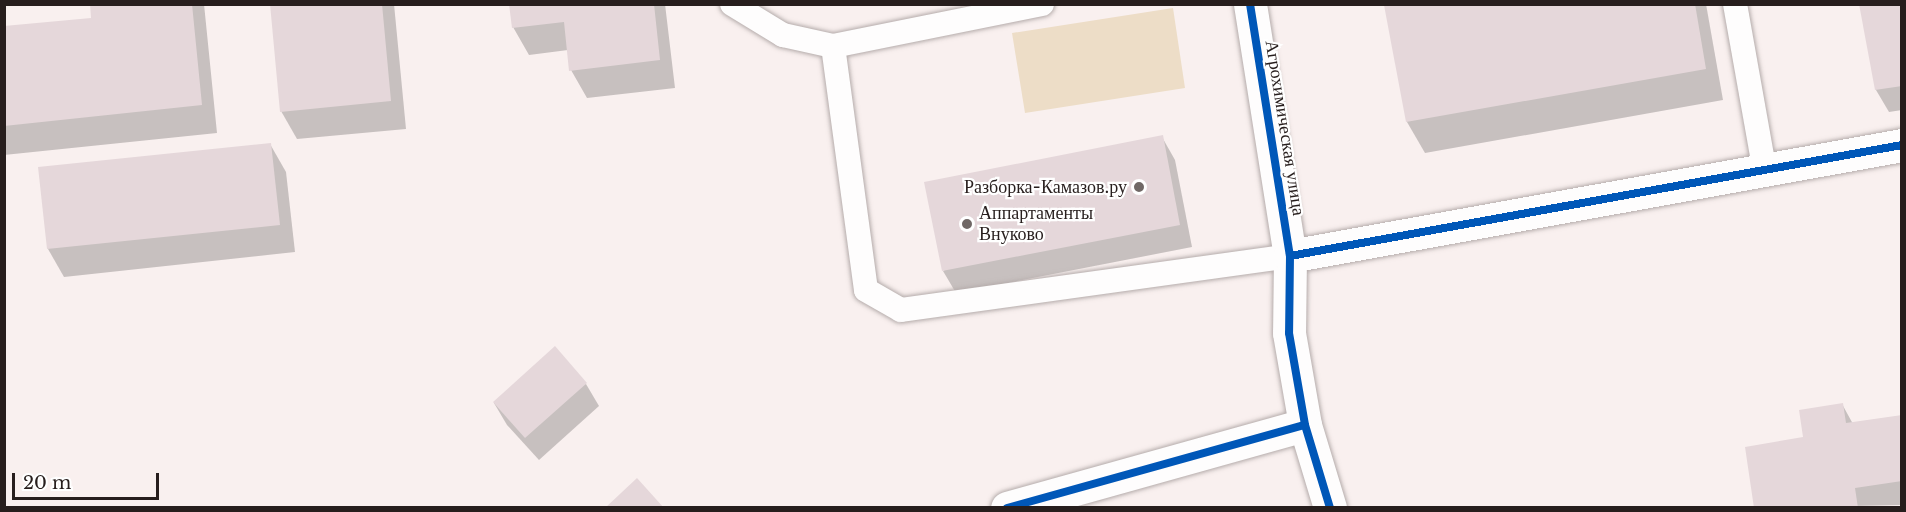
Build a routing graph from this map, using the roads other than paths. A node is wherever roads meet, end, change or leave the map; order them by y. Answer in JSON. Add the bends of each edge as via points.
{"nodes":[{"id":1,"x":732,"y":4,"type":"edge"},
{"id":2,"x":1042,"y":4,"type":"edge"},
{"id":3,"x":1250,"y":4,"type":"edge"},
{"id":4,"x":1735,"y":4,"type":"edge"},
{"id":5,"x":833,"y":46,"type":"junction"},
{"id":6,"x":1902,"y":145,"type":"edge"},
{"id":7,"x":1764,"y":167,"type":"junction"},
{"id":8,"x":1290,"y":256,"type":"junction"},
{"id":9,"x":1305,"y":425,"type":"junction"},
{"id":10,"x":1007,"y":507,"type":"edge"},
{"id":11,"x":1330,"y":507,"type":"edge"}],
"edges":[{"from":1,"to":5,"type":"lane","via":[[783,35]]},
{"from":2,"to":5,"type":"lane"},
{"from":3,"to":8,"type":"street","name":"Агрохимическая улица"},
{"from":4,"to":7,"type":"lane"},
{"from":5,"to":8,"type":"lane","via":[[866,290],[901,310]]},
{"from":6,"to":7,"type":"street"},
{"from":7,"to":8,"type":"street"},
{"from":8,"to":9,"type":"street","name":"Агрохимическая улица","via":[[1289,333]]},
{"from":9,"to":10,"type":"street"},
{"from":9,"to":11,"type":"street","name":"Агрохимическая улица"}]}
